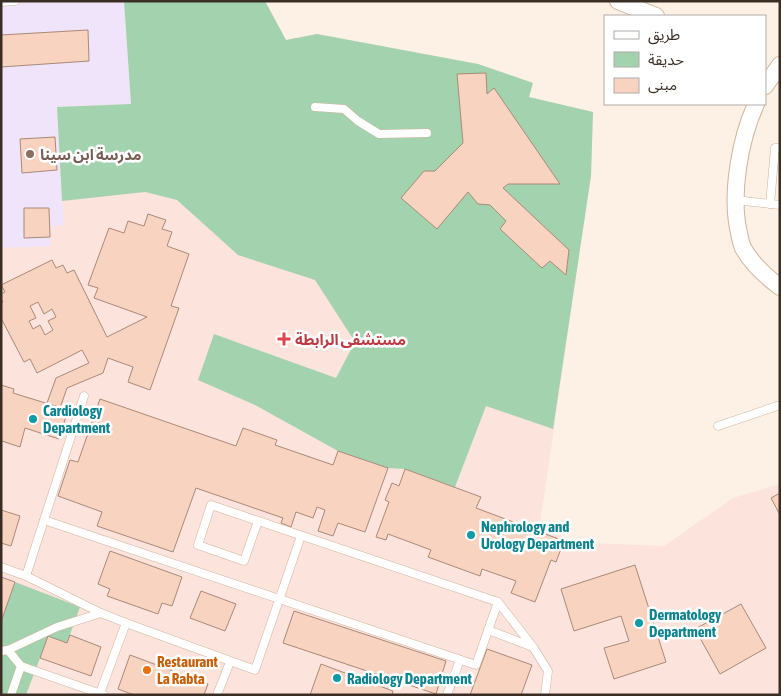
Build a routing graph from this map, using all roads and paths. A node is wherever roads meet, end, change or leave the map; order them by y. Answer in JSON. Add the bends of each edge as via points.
{"nodes":[{"id":1,"x":15,"y":1,"type":"edge"},
{"id":2,"x":618,"y":1,"type":"edge"},
{"id":3,"x":1,"y":2,"type":"edge"},
{"id":4,"x":653,"y":15,"type":"edge"},
{"id":5,"x":774,"y":66,"type":"edge"},
{"id":6,"x":766,"y":84,"type":"edge"},
{"id":7,"x":756,"y":105,"type":"edge"},
{"id":8,"x":315,"y":107,"type":"dead end"},
{"id":9,"x":427,"y":133,"type":"dead end"},
{"id":10,"x":780,"y":148,"type":"edge"},
{"id":11,"x":735,"y":200,"type":"junction"},
{"id":12,"x":770,"y":204,"type":"junction"},
{"id":13,"x":780,"y":205,"type":"edge"},
{"id":14,"x":780,"y":287,"type":"edge"},
{"id":15,"x":84,"y":396,"type":"dead end"},
{"id":16,"x":780,"y":404,"type":"edge"},
{"id":17,"x":718,"y":426,"type":"dead end"},
{"id":18,"x":44,"y":520,"type":"junction"},
{"id":19,"x":258,"y":521,"type":"junction"},
{"id":20,"x":301,"y":536,"type":"junction"},
{"id":21,"x":1,"y":567,"type":"edge"},
{"id":22,"x":26,"y":576,"type":"junction"},
{"id":23,"x":279,"y":599,"type":"junction"},
{"id":24,"x":498,"y":602,"type":"junction"},
{"id":25,"x":101,"y":613,"type":"junction"},
{"id":26,"x":126,"y":623,"type":"junction"},
{"id":27,"x":488,"y":630,"type":"junction"},
{"id":28,"x":534,"y":647,"type":"junction"},
{"id":29,"x":4,"y":651,"type":"edge"},
{"id":30,"x":460,"y":660,"type":"junction"},
{"id":31,"x":230,"y":662,"type":"junction"},
{"id":32,"x":21,"y":666,"type":"junction"},
{"id":33,"x":102,"y":694,"type":"edge"},
{"id":34,"x":11,"y":695,"type":"edge"},
{"id":35,"x":218,"y":695,"type":"edge"},
{"id":36,"x":447,"y":695,"type":"edge"},
{"id":37,"x":545,"y":695,"type":"edge"}],
"edges":[{"from":1,"to":3,"type":"lane"},
{"from":2,"to":4,"type":"street"},
{"from":5,"to":6,"type":"street"},
{"from":7,"to":11,"type":"street","via":[[743,139]]},
{"from":8,"to":9,"type":"lane","via":[[344,109],[379,134]]},
{"from":10,"to":12,"type":"lane","via":[[775,148]]},
{"from":11,"to":12,"type":"lane"},
{"from":11,"to":14,"type":"street","via":[[742,246],[756,266]]},
{"from":12,"to":13,"type":"lane"},
{"from":15,"to":18,"type":"lane"},
{"from":16,"to":17,"type":"lane"},
{"from":18,"to":22,"type":"lane"},
{"from":18,"to":23,"type":"lane"},
{"from":19,"to":19,"type":"lane","via":[[211,505],[198,545],[244,560]]},
{"from":19,"to":20,"type":"lane"},
{"from":20,"to":23,"type":"lane"},
{"from":20,"to":24,"type":"lane"},
{"from":21,"to":22,"type":"lane"},
{"from":22,"to":25,"type":"lane"},
{"from":23,"to":30,"type":"lane"},
{"from":23,"to":31,"type":"lane","via":[[255,670]]},
{"from":24,"to":27,"type":"lane"},
{"from":24,"to":28,"type":"lane"},
{"from":25,"to":26,"type":"lane"},
{"from":25,"to":29,"type":"lane","via":[[57,627]]},
{"from":26,"to":31,"type":"lane"},
{"from":26,"to":33,"type":"lane"},
{"from":27,"to":28,"type":"lane"},
{"from":27,"to":30,"type":"lane","via":[[476,665]]},
{"from":28,"to":37,"type":"lane","via":[[548,671]]},
{"from":29,"to":32,"type":"lane"},
{"from":30,"to":36,"type":"lane"},
{"from":31,"to":35,"type":"lane"},
{"from":32,"to":33,"type":"lane"},
{"from":32,"to":34,"type":"lane"}]}
